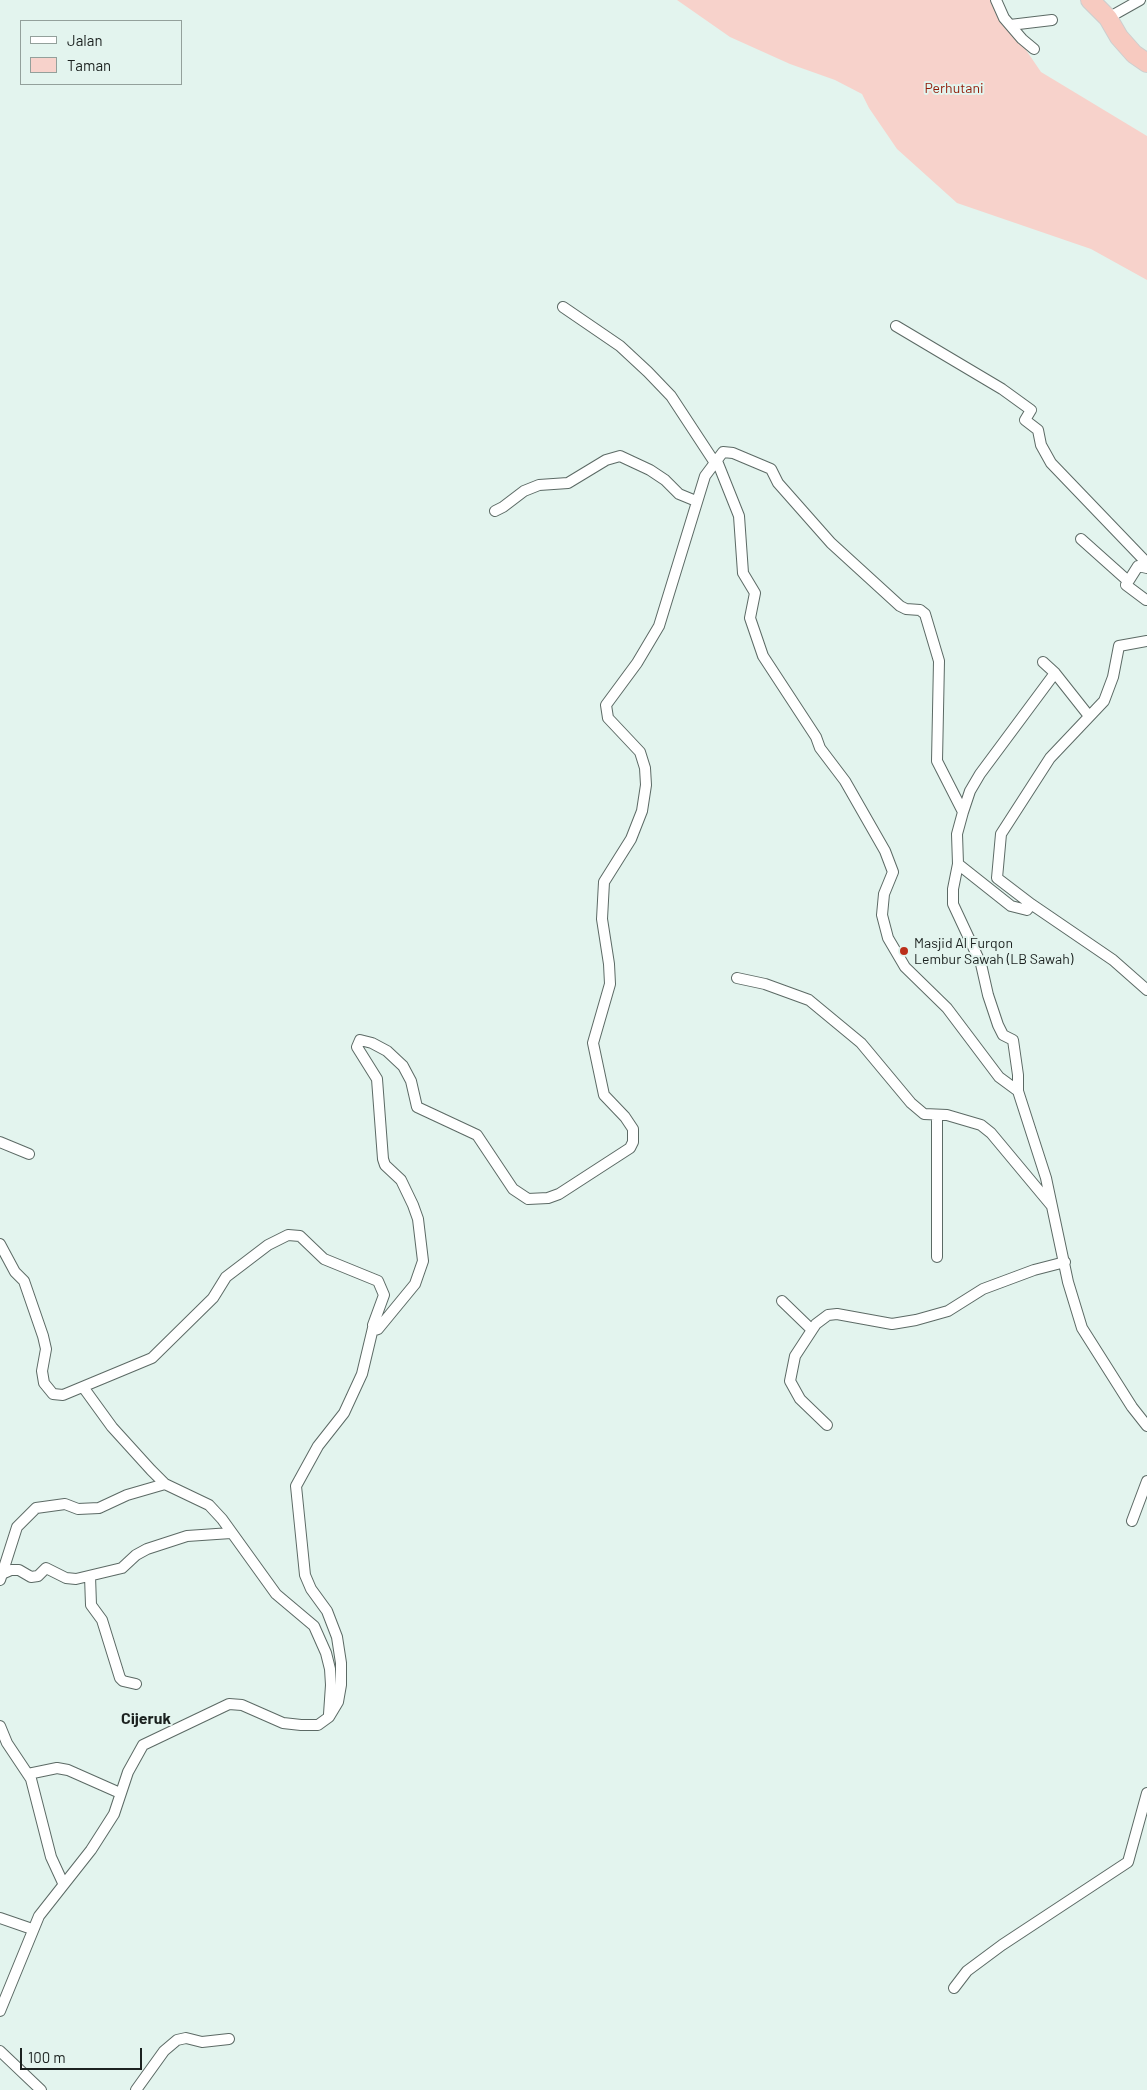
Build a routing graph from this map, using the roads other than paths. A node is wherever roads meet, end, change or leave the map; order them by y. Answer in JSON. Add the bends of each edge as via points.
{"nodes":[{"id":1,"x":996,"y":0,"type":"edge"},
{"id":2,"x":1090,"y":0,"type":"edge"},
{"id":3,"x":1132,"y":5,"type":"edge"},
{"id":4,"x":1108,"y":18,"type":"junction"},
{"id":5,"x":1052,"y":20,"type":"dead end"},
{"id":6,"x":1010,"y":25,"type":"junction"},
{"id":7,"x":1034,"y":49,"type":"dead end"},
{"id":8,"x":1147,"y":63,"type":"edge"},
{"id":9,"x":563,"y":307,"type":"dead end"},
{"id":10,"x":896,"y":326,"type":"dead end"},
{"id":11,"x":716,"y":462,"type":"junction"},
{"id":12,"x":696,"y":501,"type":"junction"},
{"id":13,"x":495,"y":511,"type":"dead end"},
{"id":14,"x":1081,"y":539,"type":"dead end"},
{"id":15,"x":1147,"y":563,"type":"edge"},
{"id":16,"x":1147,"y":568,"type":"edge"},
{"id":17,"x":1128,"y":581,"type":"junction"},
{"id":18,"x":1146,"y":600,"type":"dead end"},
{"id":19,"x":1147,"y":641,"type":"edge"},
{"id":20,"x":1043,"y":662,"type":"dead end"},
{"id":21,"x":1055,"y":673,"type":"junction"},
{"id":22,"x":1089,"y":716,"type":"junction"},
{"id":23,"x":963,"y":812,"type":"junction"},
{"id":24,"x":958,"y":864,"type":"junction"},
{"id":25,"x":1031,"y":904,"type":"junction"},
{"id":26,"x":737,"y":978,"type":"dead end"},
{"id":27,"x":1147,"y":990,"type":"edge"},
{"id":28,"x":1018,"y":1091,"type":"junction"},
{"id":29,"x":937,"y":1116,"type":"junction"},
{"id":30,"x":0,"y":1142,"type":"edge"},
{"id":31,"x":29,"y":1154,"type":"dead end"},
{"id":32,"x":1051,"y":1205,"type":"junction"},
{"id":33,"x":0,"y":1244,"type":"edge"},
{"id":34,"x":937,"y":1257,"type":"dead end"},
{"id":35,"x":1065,"y":1262,"type":"junction"},
{"id":36,"x":782,"y":1301,"type":"dead end"},
{"id":37,"x":373,"y":1328,"type":"junction"},
{"id":38,"x":812,"y":1330,"type":"junction"},
{"id":39,"x":83,"y":1387,"type":"junction"},
{"id":40,"x":827,"y":1424,"type":"dead end"},
{"id":41,"x":1147,"y":1426,"type":"edge"},
{"id":42,"x":1147,"y":1482,"type":"edge"},
{"id":43,"x":165,"y":1484,"type":"junction"},
{"id":44,"x":1132,"y":1521,"type":"dead end"},
{"id":45,"x":231,"y":1533,"type":"junction"},
{"id":46,"x":90,"y":1576,"type":"junction"},
{"id":47,"x":1,"y":1577,"type":"edge"},
{"id":48,"x":136,"y":1684,"type":"dead end"},
{"id":49,"x":329,"y":1717,"type":"junction"},
{"id":50,"x":0,"y":1726,"type":"edge"},
{"id":51,"x":28,"y":1774,"type":"junction"},
{"id":52,"x":120,"y":1793,"type":"junction"},
{"id":53,"x":1147,"y":1793,"type":"edge"},
{"id":54,"x":64,"y":1883,"type":"junction"},
{"id":55,"x":0,"y":1918,"type":"edge"},
{"id":56,"x":32,"y":1929,"type":"junction"},
{"id":57,"x":954,"y":1988,"type":"dead end"},
{"id":58,"x":0,"y":2011,"type":"edge"},
{"id":59,"x":230,"y":2039,"type":"dead end"},
{"id":60,"x":0,"y":2052,"type":"edge"},
{"id":61,"x":41,"y":2090,"type":"edge"},
{"id":62,"x":136,"y":2090,"type":"edge"}],
"edges":[{"from":1,"to":6,"type":"street"},
{"from":2,"to":4,"type":"highway"},
{"from":3,"to":4,"type":"street"},
{"from":4,"to":8,"type":"highway","via":[[1119,38]]},
{"from":5,"to":6,"type":"street"},
{"from":6,"to":7,"type":"street"},
{"from":9,"to":11,"type":"street","via":[[620,346],[648,372],[671,396]]},
{"from":10,"to":15,"type":"street","via":[[1002,389],[1031,410],[1024,420],[1038,430],[1041,445],[1051,463]]},
{"from":11,"to":12,"type":"street","via":[[706,473]]},
{"from":11,"to":23,"type":"street","via":[[723,452],[729,452],[766,466],[831,544],[900,606],[925,614],[940,661],[937,761]]},
{"from":11,"to":28,"type":"street","via":[[738,516],[743,573],[756,593],[750,618],[763,656],[820,748],[845,781],[893,872],[884,894],[882,914],[888,938],[904,967],[948,1008],[1000,1077]]},
{"from":12,"to":13,"type":"street","via":[[679,494],[650,470],[620,456],[606,460],[568,483],[539,485],[524,491]]},
{"from":12,"to":37,"type":"street","via":[[659,626],[606,705],[608,718],[640,752],[645,768],[642,811],[631,839],[604,882],[602,919],[610,984],[593,1043],[602,1091],[630,1124],[633,1142],[626,1152],[559,1194],[528,1199],[513,1189],[477,1134],[417,1107],[411,1081],[403,1066],[386,1051],[360,1040],[357,1047],[377,1079],[383,1159],[401,1180],[413,1204],[423,1261],[415,1284],[378,1329]]},
{"from":14,"to":17,"type":"street"},
{"from":16,"to":17,"type":"street","via":[[1138,566]]},
{"from":17,"to":18,"type":"street","via":[[1126,585]]},
{"from":19,"to":22,"type":"street","via":[[1119,646],[1104,701]]},
{"from":20,"to":21,"type":"street"},
{"from":21,"to":22,"type":"street"},
{"from":21,"to":23,"type":"street","via":[[980,774]]},
{"from":22,"to":25,"type":"street","via":[[1050,758],[1001,834],[997,878]]},
{"from":23,"to":24,"type":"street","via":[[957,834]]},
{"from":24,"to":25,"type":"street","via":[[1011,906],[1027,910]]},
{"from":24,"to":28,"type":"street","via":[[953,904],[982,964],[998,1025],[1003,1035],[1013,1040]]},
{"from":25,"to":27,"type":"street","via":[[1113,960]]},
{"from":26,"to":29,"type":"street","via":[[809,1000],[861,1043],[911,1103],[924,1114]]},
{"from":28,"to":32,"type":"street","via":[[1034,1137]]},
{"from":29,"to":32,"type":"street","via":[[947,1115],[981,1125]]},
{"from":29,"to":34,"type":"street"},
{"from":30,"to":31,"type":"street"},
{"from":32,"to":35,"type":"street"},
{"from":33,"to":39,"type":"street","via":[[15,1272],[24,1281],[43,1336],[46,1349],[42,1371],[44,1383],[58,1396]]},
{"from":35,"to":38,"type":"street","via":[[983,1289],[948,1311],[916,1320],[892,1324],[837,1314],[828,1316]]},
{"from":35,"to":41,"type":"street","via":[[1082,1328]]},
{"from":36,"to":38,"type":"street"},
{"from":37,"to":39,"type":"street","via":[[384,1295],[378,1281],[324,1259],[304,1238],[292,1234],[268,1245],[226,1277],[213,1298],[152,1358]]},
{"from":37,"to":49,"type":"street","via":[[362,1374],[344,1413],[318,1446],[296,1486],[305,1575],[337,1637],[341,1664],[342,1686]]},
{"from":38,"to":40,"type":"street","via":[[795,1356],[790,1381],[800,1399]]},
{"from":39,"to":43,"type":"street","via":[[112,1427]]},
{"from":42,"to":44,"type":"street"},
{"from":43,"to":45,"type":"street","via":[[209,1505]]},
{"from":43,"to":47,"type":"street","via":[[127,1495],[99,1508],[78,1509],[65,1504],[36,1508],[17,1527]]},
{"from":45,"to":46,"type":"street","via":[[187,1536],[147,1549],[122,1568]]},
{"from":45,"to":49,"type":"street","via":[[276,1594],[314,1626],[330,1669]]},
{"from":46,"to":47,"type":"street","via":[[70,1579],[48,1568],[34,1577],[15,1570]]},
{"from":46,"to":48,"type":"street","via":[[91,1605],[102,1620],[120,1678]]},
{"from":49,"to":52,"type":"street","via":[[318,1725],[301,1725],[283,1723],[242,1705],[220,1707],[143,1745]]},
{"from":50,"to":51,"type":"street","via":[[7,1743]]},
{"from":51,"to":52,"type":"street","via":[[57,1768],[68,1770]]},
{"from":51,"to":54,"type":"street","via":[[51,1857]]},
{"from":52,"to":54,"type":"street","via":[[114,1814],[92,1850]]},
{"from":53,"to":57,"type":"street","via":[[1128,1862],[967,1971]]},
{"from":54,"to":56,"type":"street"},
{"from":55,"to":56,"type":"street"},
{"from":56,"to":58,"type":"street"},
{"from":59,"to":62,"type":"street","via":[[177,2040],[164,2051]]},
{"from":60,"to":61,"type":"street"}]}
